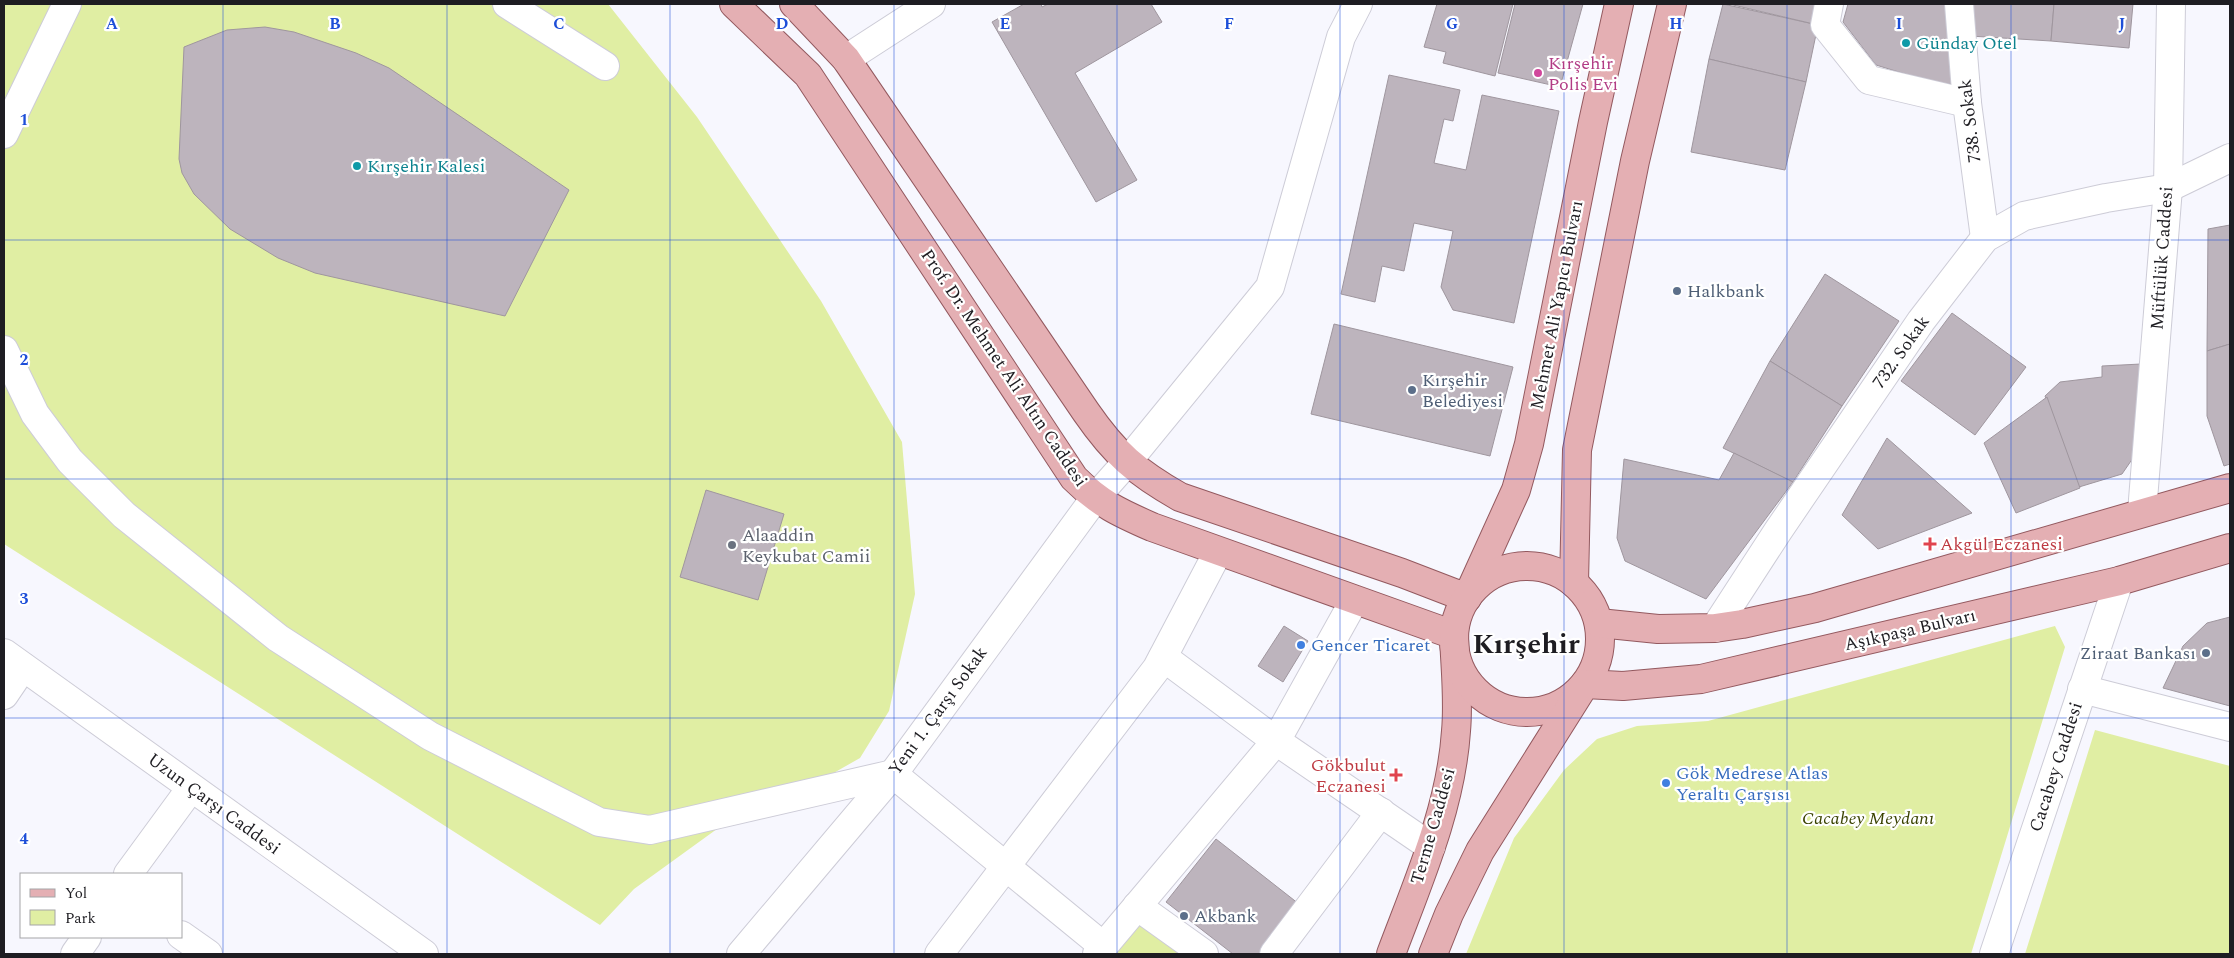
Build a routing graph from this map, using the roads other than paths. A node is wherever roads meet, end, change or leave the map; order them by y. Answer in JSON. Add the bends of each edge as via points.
{"nodes":[{"id":1,"x":67,"y":4,"type":"edge"},
{"id":2,"x":507,"y":4,"type":"edge"},
{"id":3,"x":734,"y":4,"type":"edge"},
{"id":4,"x":794,"y":4,"type":"edge"},
{"id":5,"x":931,"y":4,"type":"edge"},
{"id":6,"x":1358,"y":4,"type":"edge"},
{"id":7,"x":1619,"y":4,"type":"edge"},
{"id":8,"x":1672,"y":4,"type":"edge"},
{"id":9,"x":1829,"y":4,"type":"edge"},
{"id":10,"x":1959,"y":4,"type":"edge"},
{"id":11,"x":2171,"y":4,"type":"edge"},
{"id":12,"x":846,"y":60,"type":"junction"},
{"id":13,"x":605,"y":66,"type":"dead end"},
{"id":14,"x":1967,"y":103,"type":"junction"},
{"id":15,"x":4,"y":134,"type":"edge"},
{"id":16,"x":2230,"y":158,"type":"edge"},
{"id":17,"x":2168,"y":188,"type":"junction"},
{"id":18,"x":1985,"y":238,"type":"junction"},
{"id":19,"x":4,"y":350,"type":"edge"},
{"id":20,"x":1127,"y":462,"type":"junction"},
{"id":21,"x":2230,"y":488,"type":"edge"},
{"id":22,"x":1094,"y":498,"type":"junction"},
{"id":23,"x":2142,"y":512,"type":"junction"},
{"id":24,"x":2230,"y":548,"type":"edge"},
{"id":25,"x":1218,"y":552,"type":"junction"},
{"id":26,"x":2119,"y":581,"type":"junction"},
{"id":27,"x":1574,"y":583,"type":"junction"},
{"id":28,"x":1467,"y":598,"type":"junction"},
{"id":29,"x":1354,"y":601,"type":"junction"},
{"id":30,"x":1599,"y":624,"type":"junction"},
{"id":31,"x":1715,"y":628,"type":"junction"},
{"id":32,"x":1454,"y":635,"type":"junction"},
{"id":33,"x":1163,"y":658,"type":"junction"},
{"id":34,"x":13,"y":660,"type":"edge"},
{"id":35,"x":1585,"y":684,"type":"junction"},
{"id":36,"x":2082,"y":689,"type":"junction"},
{"id":37,"x":4,"y":696,"type":"edge"},
{"id":38,"x":2230,"y":727,"type":"edge"},
{"id":39,"x":1276,"y":741,"type":"junction"},
{"id":40,"x":893,"y":774,"type":"junction"},
{"id":41,"x":191,"y":788,"type":"junction"},
{"id":42,"x":1381,"y":812,"type":"junction"},
{"id":43,"x":1431,"y":846,"type":"junction"},
{"id":44,"x":1007,"y":868,"type":"junction"},
{"id":45,"x":129,"y":873,"type":"edge"},
{"id":46,"x":1137,"y":906,"type":"junction"},
{"id":47,"x":182,"y":937,"type":"edge"},
{"id":48,"x":86,"y":938,"type":"edge"},
{"id":49,"x":1100,"y":950,"type":"edge"},
{"id":50,"x":76,"y":954,"type":"edge"},
{"id":51,"x":208,"y":954,"type":"edge"},
{"id":52,"x":424,"y":954,"type":"edge"},
{"id":53,"x":741,"y":954,"type":"edge"},
{"id":54,"x":939,"y":954,"type":"edge"},
{"id":55,"x":1204,"y":954,"type":"edge"},
{"id":56,"x":1274,"y":954,"type":"edge"},
{"id":57,"x":1391,"y":954,"type":"edge"},
{"id":58,"x":1433,"y":954,"type":"edge"},
{"id":59,"x":1994,"y":954,"type":"edge"}],
"edges":[{"from":1,"to":15,"type":"street"},
{"from":2,"to":13,"type":"street"},
{"from":3,"to":22,"type":"main road","name":"Prof. Dr. Mehmet Ali Altın Caddesi","via":[[808,75],[1074,478]]},
{"from":4,"to":12,"type":"main road"},
{"from":5,"to":12,"type":"street"},
{"from":6,"to":20,"type":"street","name":"Yeni 1. Çarşı Sokak","via":[[1341,37],[1270,286]]},
{"from":7,"to":28,"type":"main road","name":"Mehmet Ali Yapıcı Bulvarı","via":[[1529,444],[1516,490]]},
{"from":8,"to":27,"type":"main road","via":[[1635,161],[1577,450]]},
{"from":9,"to":14,"type":"street","via":[[1825,25],[1869,80]]},
{"from":10,"to":14,"type":"street","name":"738. Sokak"},
{"from":11,"to":17,"type":"street","name":"Müftülük Caddesi"},
{"from":12,"to":20,"type":"main road","via":[[1086,412]]},
{"from":14,"to":18,"type":"street","name":"738. Sokak"},
{"from":16,"to":17,"type":"street","name":"732. Sokak"},
{"from":17,"to":18,"type":"street","name":"732. Sokak","via":[[2024,216]]},
{"from":17,"to":23,"type":"street","name":"Müftülük Caddesi"},
{"from":18,"to":31,"type":"street","name":"732. Sokak","via":[[1921,322]]},
{"from":19,"to":40,"type":"street","via":[[34,414],[70,461],[124,515],[278,638],[422,731],[599,822],[650,830]]},
{"from":20,"to":22,"type":"street","name":"Yeni 1. Çarşı Sokak"},
{"from":20,"to":28,"type":"main road","via":[[1180,498]]},
{"from":21,"to":23,"type":"main road"},
{"from":22,"to":25,"type":"main road","name":"Prof. Dr. Mehmet Ali Altın Caddesi","via":[[1152,528]]},
{"from":22,"to":40,"type":"street","name":"Yeni 1. Çarşı Sokak"},
{"from":23,"to":31,"type":"main road","via":[[1815,608]]},
{"from":24,"to":26,"type":"main road","name":"Aşıkpaşa Bulvarı"},
{"from":25,"to":29,"type":"main road","name":"Prof. Dr. Mehmet Ali Altın Caddesi"},
{"from":25,"to":33,"type":"street"},
{"from":26,"to":35,"type":"main road","name":"Aşıkpaşa Bulvarı","via":[[1701,679],[1623,686]]},
{"from":26,"to":36,"type":"street","name":"Cacabey Caddesi"},
{"from":27,"to":28,"type":"main road","via":[[1553,571],[1529,566],[1505,570],[1484,580]]},
{"from":27,"to":30,"type":"main road","via":[[1590,601]]},
{"from":28,"to":32,"type":"main road","via":[[1458,615]]},
{"from":29,"to":32,"type":"main road","name":"Prof. Dr. Mehmet Ali Altın Caddesi"},
{"from":29,"to":39,"type":"street"},
{"from":30,"to":31,"type":"main road","via":[[1658,629]]},
{"from":30,"to":35,"type":"main road","via":[[1596,666]]},
{"from":32,"to":35,"type":"main road","via":[[1456,658],[1465,679],[1481,696],[1501,708],[1524,712],[1547,710],[1568,700]]},
{"from":32,"to":43,"type":"main road","name":"Terme Caddesi","via":[[1457,730],[1451,770]]},
{"from":33,"to":39,"type":"street"},
{"from":33,"to":44,"type":"street"},
{"from":34,"to":37,"type":"street"},
{"from":34,"to":41,"type":"street","name":"Uzun Çarşı Caddesi"},
{"from":35,"to":58,"type":"main road","via":[[1480,851]]},
{"from":36,"to":38,"type":"street"},
{"from":36,"to":59,"type":"street","name":"Cacabey Caddesi"},
{"from":39,"to":42,"type":"street"},
{"from":39,"to":46,"type":"street"},
{"from":40,"to":44,"type":"street"},
{"from":40,"to":53,"type":"street","name":"Yeni 1. Çarşı Sokak"},
{"from":41,"to":45,"type":"street"},
{"from":41,"to":52,"type":"street","name":"Uzun Çarşı Caddesi"},
{"from":42,"to":43,"type":"street"},
{"from":42,"to":56,"type":"street"},
{"from":43,"to":57,"type":"main road","name":"Terme Caddesi"},
{"from":44,"to":49,"type":"street"},
{"from":44,"to":54,"type":"street"},
{"from":46,"to":49,"type":"street"},
{"from":46,"to":55,"type":"street"},
{"from":47,"to":51,"type":"street"},
{"from":48,"to":50,"type":"street"}]}
